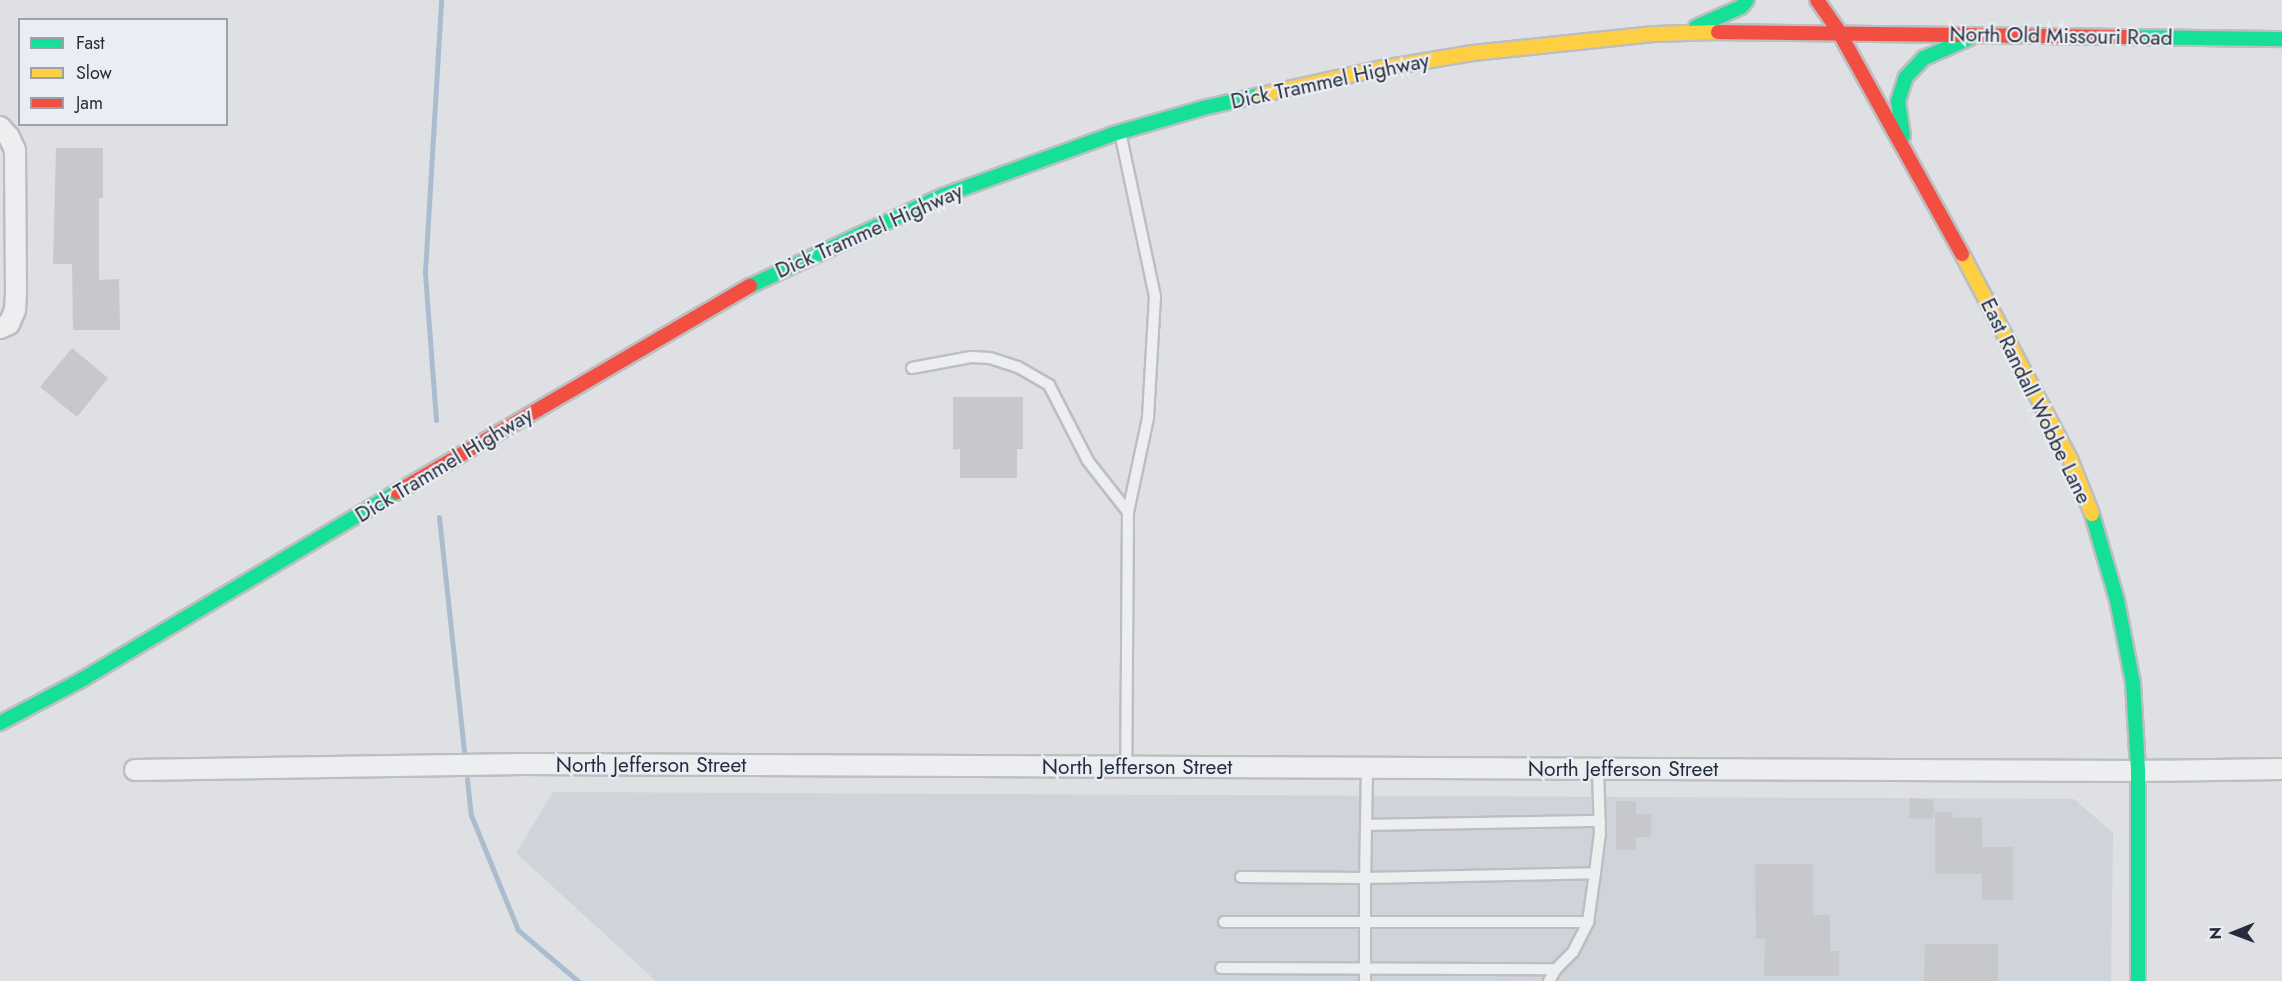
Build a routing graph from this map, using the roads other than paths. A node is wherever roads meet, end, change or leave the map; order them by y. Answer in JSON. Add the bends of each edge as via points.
{"nodes":[{"id":1,"x":1747,"y":0,"type":"edge"},
{"id":2,"x":1817,"y":0,"type":"edge"},
{"id":3,"x":1839,"y":32,"type":"junction"},
{"id":4,"x":1682,"y":33,"type":"junction"},
{"id":5,"x":1980,"y":34,"type":"junction"},
{"id":6,"x":2282,"y":39,"type":"edge"},
{"id":7,"x":0,"y":127,"type":"edge"},
{"id":8,"x":1120,"y":132,"type":"junction"},
{"id":9,"x":1905,"y":149,"type":"junction"},
{"id":10,"x":0,"y":328,"type":"edge"},
{"id":11,"x":912,"y":368,"type":"dead end"},
{"id":12,"x":1128,"y":512,"type":"junction"},
{"id":13,"x":0,"y":723,"type":"edge"},
{"id":14,"x":1126,"y":767,"type":"junction"},
{"id":15,"x":1367,"y":768,"type":"junction"},
{"id":16,"x":1598,"y":769,"type":"junction"},
{"id":17,"x":2282,"y":769,"type":"edge"},
{"id":18,"x":135,"y":770,"type":"dead end"},
{"id":19,"x":2138,"y":771,"type":"junction"},
{"id":20,"x":1600,"y":821,"type":"junction"},
{"id":21,"x":1366,"y":825,"type":"junction"},
{"id":22,"x":1595,"y":873,"type":"junction"},
{"id":23,"x":1241,"y":877,"type":"dead end"},
{"id":24,"x":1365,"y":878,"type":"junction"},
{"id":25,"x":1588,"y":921,"type":"junction"},
{"id":26,"x":1224,"y":922,"type":"dead end"},
{"id":27,"x":1365,"y":922,"type":"junction"},
{"id":28,"x":1221,"y":968,"type":"dead end"},
{"id":29,"x":1365,"y":968,"type":"junction"},
{"id":30,"x":1556,"y":969,"type":"junction"},
{"id":31,"x":1365,"y":981,"type":"edge"},
{"id":32,"x":1549,"y":981,"type":"edge"},
{"id":33,"x":2138,"y":981,"type":"edge"}],
"edges":[{"from":1,"to":4,"type":"main road"},
{"from":2,"to":3,"type":"main road","name":"East Randall Wobbe Lane"},
{"from":3,"to":4,"type":"main road","name":"Dick Trammel Highway"},
{"from":3,"to":5,"type":"main road","name":"North Old Missouri Road"},
{"from":3,"to":9,"type":"main road","name":"East Randall Wobbe Lane"},
{"from":4,"to":8,"type":"main road","name":"Dick Trammel Highway","via":[[1566,42],[1383,68],[1214,105]]},
{"from":5,"to":6,"type":"main road","name":"North Old Missouri Road"},
{"from":5,"to":9,"type":"main road","via":[[1924,58],[1906,77],[1898,101]]},
{"from":7,"to":10,"type":"street","via":[[15,150],[16,292],[9,324]]},
{"from":8,"to":12,"type":"lane","via":[[1155,296],[1148,418]]},
{"from":8,"to":13,"type":"main road","name":"Dick Trammel Highway","via":[[942,196],[774,273],[693,317],[83,679]]},
{"from":9,"to":19,"type":"main road","name":"East Randall Wobbe Lane","via":[[2071,461],[2099,531],[2133,683]]},
{"from":11,"to":12,"type":"lane","via":[[971,357],[990,358],[1049,385],[1088,461]]},
{"from":12,"to":14,"type":"lane"},
{"from":14,"to":15,"type":"street","name":"North Jefferson Street"},
{"from":14,"to":18,"type":"street","name":"North Jefferson Street","via":[[523,764]]},
{"from":15,"to":16,"type":"street","name":"North Jefferson Street"},
{"from":15,"to":21,"type":"lane"},
{"from":16,"to":19,"type":"street","name":"North Jefferson Street"},
{"from":16,"to":20,"type":"lane"},
{"from":17,"to":19,"type":"street","name":"North Jefferson Street"},
{"from":19,"to":33,"type":"main road","name":"East Randall Wobbe Lane"},
{"from":20,"to":21,"type":"lane"},
{"from":20,"to":22,"type":"lane"},
{"from":21,"to":24,"type":"lane"},
{"from":22,"to":24,"type":"lane"},
{"from":22,"to":25,"type":"lane"},
{"from":23,"to":24,"type":"lane"},
{"from":24,"to":27,"type":"lane"},
{"from":25,"to":27,"type":"lane"},
{"from":25,"to":30,"type":"lane","via":[[1573,952]]},
{"from":26,"to":27,"type":"lane"},
{"from":27,"to":29,"type":"lane"},
{"from":28,"to":29,"type":"lane"},
{"from":29,"to":30,"type":"lane"},
{"from":29,"to":31,"type":"lane"},
{"from":30,"to":32,"type":"lane"}]}
